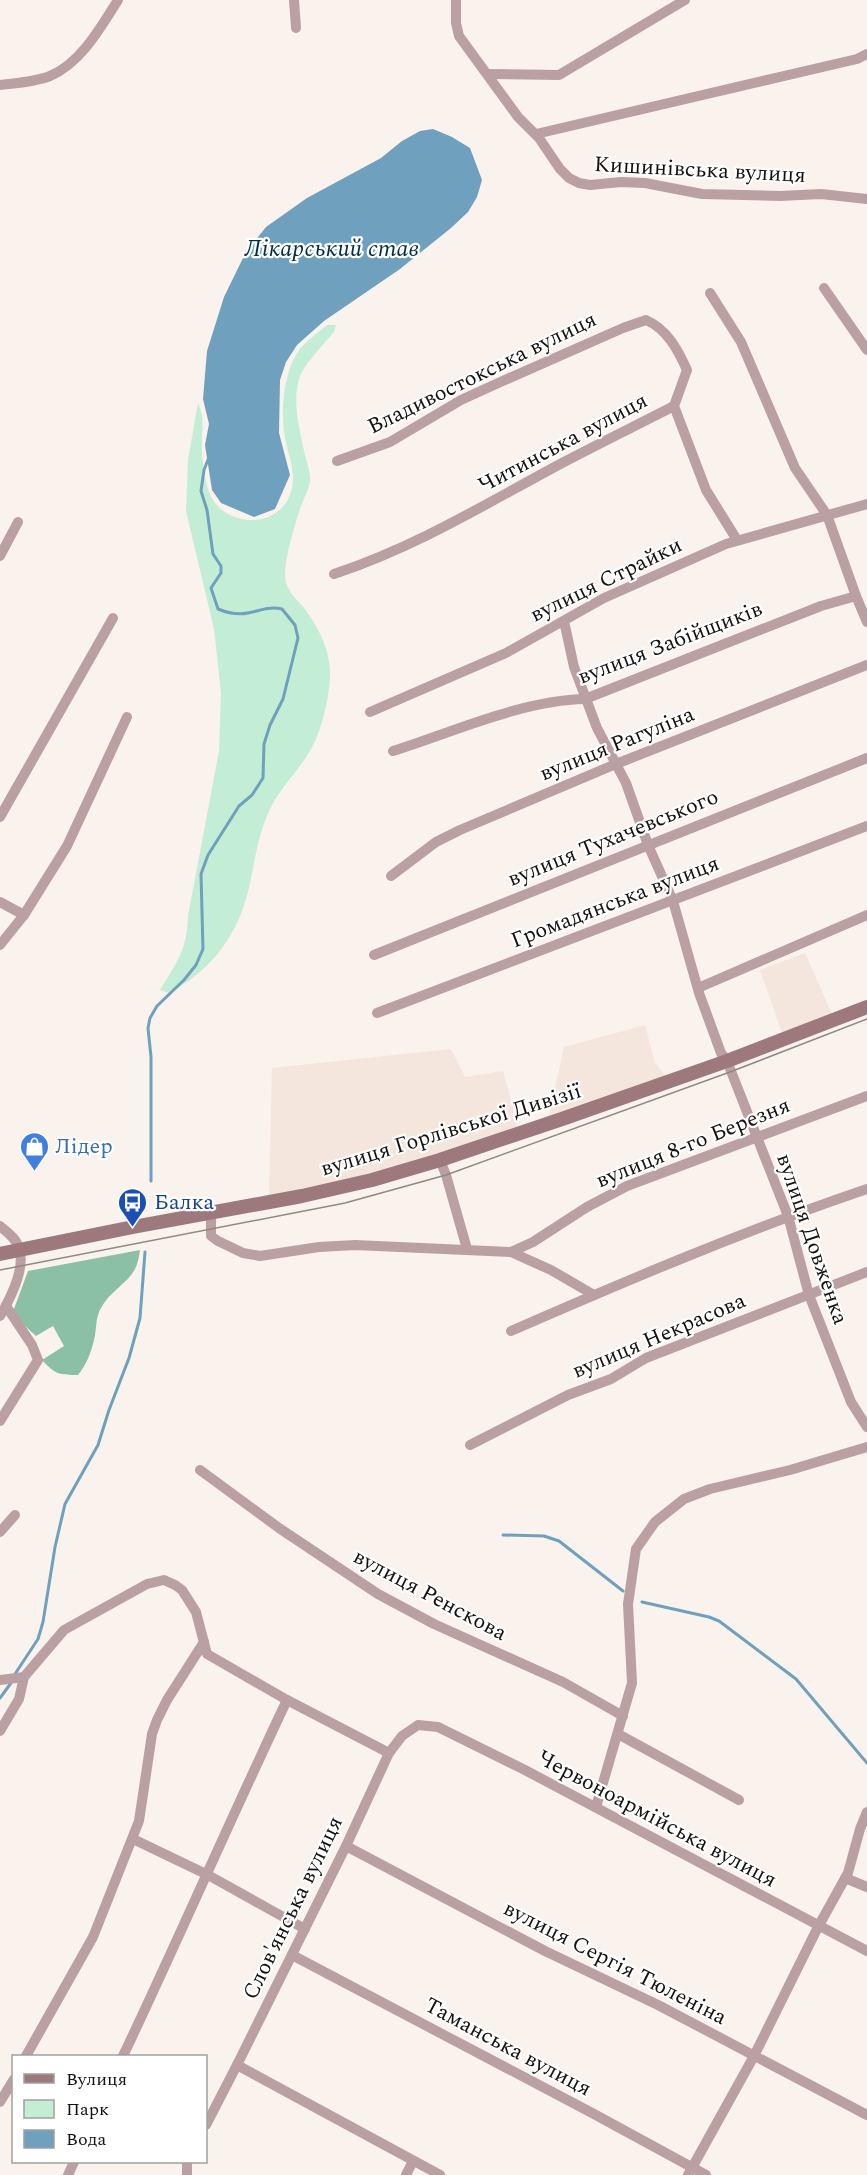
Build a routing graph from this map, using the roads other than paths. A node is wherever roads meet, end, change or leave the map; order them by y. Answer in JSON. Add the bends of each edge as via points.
{"nodes":[{"id":1,"x":118,"y":0,"type":"edge"},
{"id":2,"x":294,"y":0,"type":"edge"},
{"id":3,"x":456,"y":0,"type":"edge"},
{"id":4,"x":685,"y":0,"type":"edge"},
{"id":5,"x":296,"y":28,"type":"dead end"},
{"id":6,"x":867,"y":54,"type":"edge"},
{"id":7,"x":488,"y":74,"type":"junction"},
{"id":8,"x":0,"y":86,"type":"edge"},
{"id":9,"x":536,"y":134,"type":"junction"},
{"id":10,"x":867,"y":199,"type":"edge"},
{"id":11,"x":824,"y":288,"type":"dead end"},
{"id":12,"x":710,"y":293,"type":"dead end"},
{"id":13,"x":867,"y":350,"type":"edge"},
{"id":14,"x":674,"y":406,"type":"junction"},
{"id":15,"x":337,"y":461,"type":"dead end"},
{"id":16,"x":867,"y":504,"type":"edge"},
{"id":17,"x":827,"y":515,"type":"junction"},
{"id":18,"x":18,"y":522,"type":"dead end"},
{"id":19,"x":737,"y":540,"type":"junction"},
{"id":20,"x":0,"y":556,"type":"edge"},
{"id":21,"x":334,"y":574,"type":"dead end"},
{"id":22,"x":856,"y":596,"type":"junction"},
{"id":23,"x":113,"y":618,"type":"dead end"},
{"id":24,"x":564,"y":621,"type":"junction"},
{"id":25,"x":867,"y":622,"type":"edge"},
{"id":26,"x":867,"y":665,"type":"edge"},
{"id":27,"x":585,"y":699,"type":"junction"},
{"id":28,"x":370,"y":712,"type":"dead end"},
{"id":29,"x":127,"y":717,"type":"dead end"},
{"id":30,"x":393,"y":751,"type":"dead end"},
{"id":31,"x":867,"y":758,"type":"edge"},
{"id":32,"x":616,"y":764,"type":"junction"},
{"id":33,"x":0,"y":817,"type":"edge"},
{"id":34,"x":867,"y":826,"type":"edge"},
{"id":35,"x":648,"y":845,"type":"junction"},
{"id":36,"x":391,"y":876,"type":"dead end"},
{"id":37,"x":673,"y":901,"type":"junction"},
{"id":38,"x":0,"y":903,"type":"edge"},
{"id":39,"x":24,"y":915,"type":"junction"},
{"id":40,"x":867,"y":915,"type":"edge"},
{"id":41,"x":0,"y":945,"type":"edge"},
{"id":42,"x":374,"y":955,"type":"dead end"},
{"id":43,"x":698,"y":988,"type":"junction"},
{"id":44,"x":867,"y":1007,"type":"edge"},
{"id":45,"x":377,"y":1013,"type":"dead end"},
{"id":46,"x":727,"y":1061,"type":"junction"},
{"id":47,"x":867,"y":1096,"type":"edge"},
{"id":48,"x":756,"y":1138,"type":"junction"},
{"id":49,"x":440,"y":1160,"type":"junction"},
{"id":50,"x":867,"y":1189,"type":"edge"},
{"id":51,"x":211,"y":1213,"type":"junction"},
{"id":52,"x":788,"y":1216,"type":"junction"},
{"id":53,"x":0,"y":1226,"type":"edge"},
{"id":54,"x":20,"y":1249,"type":"junction"},
{"id":55,"x":467,"y":1249,"type":"junction"},
{"id":56,"x":511,"y":1252,"type":"junction"},
{"id":57,"x":0,"y":1254,"type":"edge"},
{"id":58,"x":867,"y":1272,"type":"edge"},
{"id":59,"x":594,"y":1295,"type":"junction"},
{"id":60,"x":809,"y":1295,"type":"junction"},
{"id":61,"x":3,"y":1311,"type":"edge"},
{"id":62,"x":511,"y":1331,"type":"dead end"},
{"id":63,"x":0,"y":1421,"type":"edge"},
{"id":64,"x":867,"y":1427,"type":"edge"},
{"id":65,"x":470,"y":1445,"type":"dead end"},
{"id":66,"x":867,"y":1447,"type":"edge"},
{"id":67,"x":200,"y":1470,"type":"dead end"},
{"id":68,"x":15,"y":1515,"type":"dead end"},
{"id":69,"x":0,"y":1532,"type":"edge"},
{"id":70,"x":204,"y":1642,"type":"junction"},
{"id":71,"x":13,"y":1679,"type":"edge"},
{"id":72,"x":287,"y":1700,"type":"junction"},
{"id":73,"x":623,"y":1716,"type":"junction"},
{"id":74,"x":428,"y":1724,"type":"joint"},
{"id":75,"x":0,"y":1731,"type":"edge"},
{"id":76,"x":618,"y":1734,"type":"junction"},
{"id":77,"x":389,"y":1753,"type":"junction"},
{"id":78,"x":739,"y":1800,"type":"dead end"},
{"id":79,"x":596,"y":1807,"type":"junction"},
{"id":80,"x":867,"y":1812,"type":"edge"},
{"id":81,"x":133,"y":1839,"type":"junction"},
{"id":82,"x":346,"y":1846,"type":"junction"},
{"id":83,"x":208,"y":1875,"type":"junction"},
{"id":84,"x":845,"y":1878,"type":"junction"},
{"id":85,"x":867,"y":1887,"type":"edge"},
{"id":86,"x":818,"y":1927,"type":"junction"},
{"id":87,"x":305,"y":1929,"type":"junction"},
{"id":88,"x":867,"y":1951,"type":"edge"},
{"id":89,"x":292,"y":1955,"type":"junction"},
{"id":90,"x":27,"y":2055,"type":"edge"},
{"id":91,"x":123,"y":2055,"type":"edge"},
{"id":92,"x":754,"y":2056,"type":"junction"},
{"id":93,"x":237,"y":2065,"type":"junction"},
{"id":94,"x":12,"y":2082,"type":"edge"},
{"id":95,"x":0,"y":2102,"type":"edge"},
{"id":96,"x":867,"y":2115,"type":"edge"},
{"id":97,"x":207,"y":2123,"type":"edge"},
{"id":98,"x":413,"y":2161,"type":"junction"},
{"id":99,"x":690,"y":2172,"type":"edge"},
{"id":100,"x":406,"y":2175,"type":"edge"},
{"id":101,"x":440,"y":2175,"type":"edge"},
{"id":102,"x":706,"y":2175,"type":"edge"}],
"edges":[{"from":1,"to":8,"type":"street","via":[[78,57],[63,69],[34,81]]},
{"from":2,"to":5,"type":"street"},
{"from":3,"to":7,"type":"street","name":"Кишинівська вулиця","via":[[459,36]]},
{"from":4,"to":7,"type":"street","via":[[559,75]]},
{"from":6,"to":9,"type":"street"},
{"from":7,"to":9,"type":"street","name":"Кишинівська вулиця","via":[[518,117]]},
{"from":9,"to":10,"type":"street","name":"Кишинівська вулиця","via":[[560,169],[579,183],[645,183],[702,194],[821,194]]},
{"from":11,"to":13,"type":"street"},
{"from":12,"to":17,"type":"street","via":[[741,342],[795,468]]},
{"from":14,"to":15,"type":"street","name":"Владивостокська вулиця","via":[[687,370],[676,347],[657,325],[646,320],[461,400],[390,442]]},
{"from":14,"to":19,"type":"street","name":"Читинська вулиця","via":[[706,490]]},
{"from":14,"to":21,"type":"street","name":"Читинська вулиця","via":[[422,538]]},
{"from":16,"to":17,"type":"street","name":"вулиця Страйки"},
{"from":17,"to":19,"type":"street","name":"вулиця Страйки"},
{"from":17,"to":22,"type":"street"},
{"from":18,"to":20,"type":"street"},
{"from":19,"to":24,"type":"street","name":"вулиця Страйки","via":[[604,598]]},
{"from":22,"to":25,"type":"street"},
{"from":22,"to":27,"type":"street","name":"вулиця Забійщиків","via":[[821,606]]},
{"from":23,"to":33,"type":"street"},
{"from":24,"to":27,"type":"street","name":"вулиця Довженка"},
{"from":24,"to":28,"type":"street","name":"вулиця Страйки","via":[[506,653]]},
{"from":26,"to":32,"type":"street","name":"вулиця Рагуліна"},
{"from":27,"to":30,"type":"street","name":"вулиця Забійщиків","via":[[567,699],[497,716]]},
{"from":27,"to":32,"type":"street","name":"вулиця Довженка"},
{"from":29,"to":39,"type":"street","via":[[67,846]]},
{"from":31,"to":35,"type":"street","name":"вулиця Тухачевського"},
{"from":32,"to":35,"type":"street","name":"вулиця Довженка"},
{"from":32,"to":36,"type":"street","name":"вулиця Рагуліна","via":[[460,830],[436,842]]},
{"from":34,"to":37,"type":"street","name":"Громадянська вулиця"},
{"from":35,"to":37,"type":"street","name":"вулиця Довженка"},
{"from":35,"to":42,"type":"street","name":"вулиця Тухачевського"},
{"from":37,"to":43,"type":"street","name":"вулиця Довженка"},
{"from":37,"to":45,"type":"street","name":"Громадянська вулиця"},
{"from":38,"to":39,"type":"street"},
{"from":39,"to":41,"type":"street"},
{"from":40,"to":43,"type":"street"},
{"from":43,"to":46,"type":"street","name":"вулиця Довженка"},
{"from":44,"to":46,"type":"main road","name":"вулиця Горлівської Дивізії"},
{"from":46,"to":48,"type":"street","name":"вулиця Довженка"},
{"from":46,"to":49,"type":"main road","name":"вулиця Горлівської Дивізії"},
{"from":47,"to":48,"type":"street","name":"вулиця 8-го Березня"},
{"from":48,"to":52,"type":"street","name":"вулиця Довженка"},
{"from":48,"to":56,"type":"street","name":"вулиця 8-го Березня","via":[[627,1186]]},
{"from":49,"to":51,"type":"main road","name":"вулиця Горлівської Дивізії","via":[[342,1187]]},
{"from":49,"to":55,"type":"street"},
{"from":50,"to":52,"type":"street"},
{"from":51,"to":54,"type":"main road","name":"вулиця Горлівської Дивізії"},
{"from":51,"to":55,"type":"street","name":"вулиця 8-го Березня","via":[[211,1236],[260,1256],[355,1245]]},
{"from":52,"to":59,"type":"street"},
{"from":52,"to":60,"type":"street","name":"вулиця Довженка"},
{"from":53,"to":54,"type":"street"},
{"from":54,"to":57,"type":"main road","name":"вулиця Горлівської Дивізії"},
{"from":54,"to":61,"type":"street","via":[[18,1278]]},
{"from":55,"to":56,"type":"street","name":"вулиця 8-го Березня"},
{"from":56,"to":59,"type":"street"},
{"from":58,"to":60,"type":"street","name":"вулиця Некрасова"},
{"from":59,"to":62,"type":"street"},
{"from":60,"to":64,"type":"street","name":"вулиця Довженка","via":[[850,1402]]},
{"from":60,"to":65,"type":"street","name":"вулиця Некрасова","via":[[646,1358],[611,1379],[568,1395]]},
{"from":61,"to":63,"type":"street","via":[[32,1345],[38,1360]]},
{"from":66,"to":73,"type":"street","via":[[710,1489],[684,1499],[655,1522],[636,1549],[628,1604],[632,1683]]},
{"from":67,"to":73,"type":"street","name":"вулиця Ренскова","via":[[378,1594],[434,1624],[563,1682]]},
{"from":68,"to":69,"type":"street"},
{"from":70,"to":71,"type":"street","via":[[189,1600],[175,1584],[164,1580],[147,1584],[64,1630]]},
{"from":70,"to":72,"type":"street","via":[[207,1654]]},
{"from":70,"to":81,"type":"street","via":[[157,1720],[143,1806]]},
{"from":71,"to":75,"type":"street","via":[[18,1699]]},
{"from":72,"to":77,"type":"street"},
{"from":72,"to":83,"type":"street"},
{"from":73,"to":76,"type":"street"},
{"from":74,"to":77,"type":"street","name":"Слов'янська вулиця","via":[[410,1729]]},
{"from":74,"to":79,"type":"street","name":"Червоноармійська вулиця"},
{"from":76,"to":78,"type":"street"},
{"from":76,"to":79,"type":"street"},
{"from":77,"to":82,"type":"street","name":"Слов'янська вулиця"},
{"from":79,"to":86,"type":"street","name":"Червоноармійська вулиця"},
{"from":80,"to":84,"type":"street"},
{"from":81,"to":83,"type":"street"},
{"from":81,"to":90,"type":"street","via":[[93,1937]]},
{"from":82,"to":87,"type":"street","name":"Слов'янська вулиця"},
{"from":82,"to":92,"type":"street","name":"вулиця Сергія Тюленіна","via":[[545,1952]]},
{"from":83,"to":87,"type":"street"},
{"from":83,"to":91,"type":"street"},
{"from":84,"to":85,"type":"street"},
{"from":84,"to":86,"type":"street"},
{"from":86,"to":88,"type":"street","name":"Червоноармійська вулиця"},
{"from":86,"to":92,"type":"street"},
{"from":87,"to":89,"type":"street","name":"Слов'янська вулиця"},
{"from":89,"to":93,"type":"street","name":"Слов'янська вулиця"},
{"from":89,"to":99,"type":"street","name":"Таманська вулиця","via":[[594,2114]]},
{"from":92,"to":96,"type":"street","name":"вулиця Сергія Тюленіна"},
{"from":92,"to":99,"type":"street"},
{"from":93,"to":97,"type":"street","name":"Слов'янська вулиця"},
{"from":93,"to":98,"type":"street"},
{"from":94,"to":95,"type":"street"},
{"from":98,"to":100,"type":"street"},
{"from":98,"to":101,"type":"street"},
{"from":99,"to":102,"type":"street","name":"Таманська вулиця"}]}
